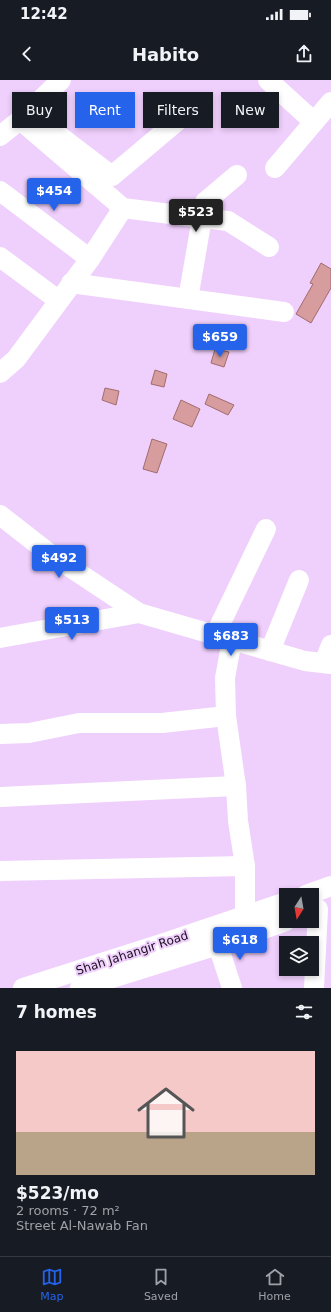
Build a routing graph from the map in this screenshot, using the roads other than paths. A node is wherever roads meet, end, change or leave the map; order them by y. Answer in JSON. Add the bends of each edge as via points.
{"nodes":[{"id":1,"x":62,"y":80,"type":"edge"},
{"id":2,"x":268,"y":80,"type":"edge"},
{"id":3,"x":49,"y":92,"type":"edge"},
{"id":4,"x":331,"y":102,"type":"edge"},
{"id":5,"x":314,"y":122,"type":"junction"},
{"id":6,"x":12,"y":126,"type":"edge"},
{"id":7,"x":39,"y":128,"type":"edge"},
{"id":8,"x":170,"y":128,"type":"edge"},
{"id":9,"x":0,"y":136,"type":"edge"},
{"id":10,"x":275,"y":168,"type":"dead end"},
{"id":11,"x":237,"y":174,"type":"dead end"},
{"id":12,"x":107,"y":183,"type":"junction"},
{"id":13,"x":0,"y":191,"type":"edge"},
{"id":14,"x":123,"y":208,"type":"junction"},
{"id":15,"x":202,"y":218,"type":"junction"},
{"id":16,"x":269,"y":248,"type":"dead end"},
{"id":17,"x":0,"y":257,"type":"edge"},
{"id":18,"x":90,"y":259,"type":"junction"},
{"id":19,"x":71,"y":283,"type":"junction"},
{"id":20,"x":188,"y":299,"type":"junction"},
{"id":21,"x":58,"y":300,"type":"junction"},
{"id":22,"x":284,"y":312,"type":"dead end"},
{"id":23,"x":3,"y":364,"type":"edge"},
{"id":24,"x":0,"y":515,"type":"edge"},
{"id":25,"x":266,"y":530,"type":"dead end"},
{"id":26,"x":299,"y":580,"type":"dead end"},
{"id":27,"x":139,"y":613,"type":"junction"},
{"id":28,"x":0,"y":638,"type":"edge"},
{"id":29,"x":223,"y":638,"type":"junction"},
{"id":30,"x":331,"y":645,"type":"edge"},
{"id":31,"x":270,"y":651,"type":"junction"},
{"id":32,"x":327,"y":664,"type":"edge"},
{"id":33,"x":226,"y":716,"type":"junction"},
{"id":34,"x":0,"y":734,"type":"edge"},
{"id":35,"x":236,"y":786,"type":"junction"},
{"id":36,"x":0,"y":797,"type":"edge"},
{"id":37,"x":246,"y":866,"type":"junction"},
{"id":38,"x":0,"y":872,"type":"edge"},
{"id":39,"x":331,"y":886,"type":"edge"},
{"id":40,"x":319,"y":901,"type":"edge"},
{"id":41,"x":279,"y":904,"type":"edge"},
{"id":42,"x":245,"y":916,"type":"junction"},
{"id":43,"x":279,"y":923,"type":"edge"},
{"id":44,"x":319,"y":928,"type":"edge"},
{"id":45,"x":218,"y":945,"type":"junction"},
{"id":46,"x":323,"y":963,"type":"edge"},
{"id":47,"x":111,"y":983,"type":"edge"},
{"id":48,"x":23,"y":988,"type":"edge"},
{"id":49,"x":80,"y":988,"type":"edge"},
{"id":50,"x":232,"y":988,"type":"edge"},
{"id":51,"x":314,"y":988,"type":"edge"}],
"edges":[{"from":1,"to":3,"type":"street"},
{"from":2,"to":5,"type":"street"},
{"from":4,"to":5,"type":"street"},
{"from":5,"to":10,"type":"street"},
{"from":6,"to":9,"type":"street"},
{"from":7,"to":12,"type":"street"},
{"from":8,"to":12,"type":"street"},
{"from":11,"to":15,"type":"street","via":[[205,202]]},
{"from":12,"to":14,"type":"street"},
{"from":13,"to":18,"type":"street"},
{"from":14,"to":15,"type":"street"},
{"from":14,"to":18,"type":"street"},
{"from":15,"to":16,"type":"street","via":[[228,220]]},
{"from":15,"to":20,"type":"street"},
{"from":17,"to":21,"type":"street"},
{"from":18,"to":19,"type":"street"},
{"from":19,"to":20,"type":"street"},
{"from":19,"to":21,"type":"street"},
{"from":20,"to":22,"type":"street"},
{"from":21,"to":23,"type":"street","via":[[16,358]]},
{"from":24,"to":27,"type":"street","via":[[50,554]]},
{"from":25,"to":29,"type":"street"},
{"from":26,"to":31,"type":"street"},
{"from":27,"to":28,"type":"street"},
{"from":27,"to":29,"type":"street"},
{"from":29,"to":31,"type":"street"},
{"from":29,"to":33,"type":"street"},
{"from":30,"to":32,"type":"street"},
{"from":31,"to":32,"type":"street"},
{"from":33,"to":34,"type":"street","via":[[162,723],[79,723],[30,733]]},
{"from":33,"to":35,"type":"street"},
{"from":35,"to":36,"type":"street"},
{"from":35,"to":37,"type":"street","via":[[238,821]]},
{"from":37,"to":38,"type":"street"},
{"from":37,"to":42,"type":"street"},
{"from":39,"to":40,"type":"street"},
{"from":41,"to":42,"type":"street","name":"Shah Jahangir Road"},
{"from":42,"to":48,"type":"street","name":"Shah Jahangir Road"},
{"from":43,"to":45,"type":"street","name":"Shah Jahangir Road"},
{"from":44,"to":46,"type":"street"},
{"from":45,"to":47,"type":"street","name":"Shah Jahangir Road"},
{"from":45,"to":50,"type":"street"},
{"from":46,"to":51,"type":"street"},
{"from":47,"to":49,"type":"street","name":"Shah Jahangir Road"}]}
